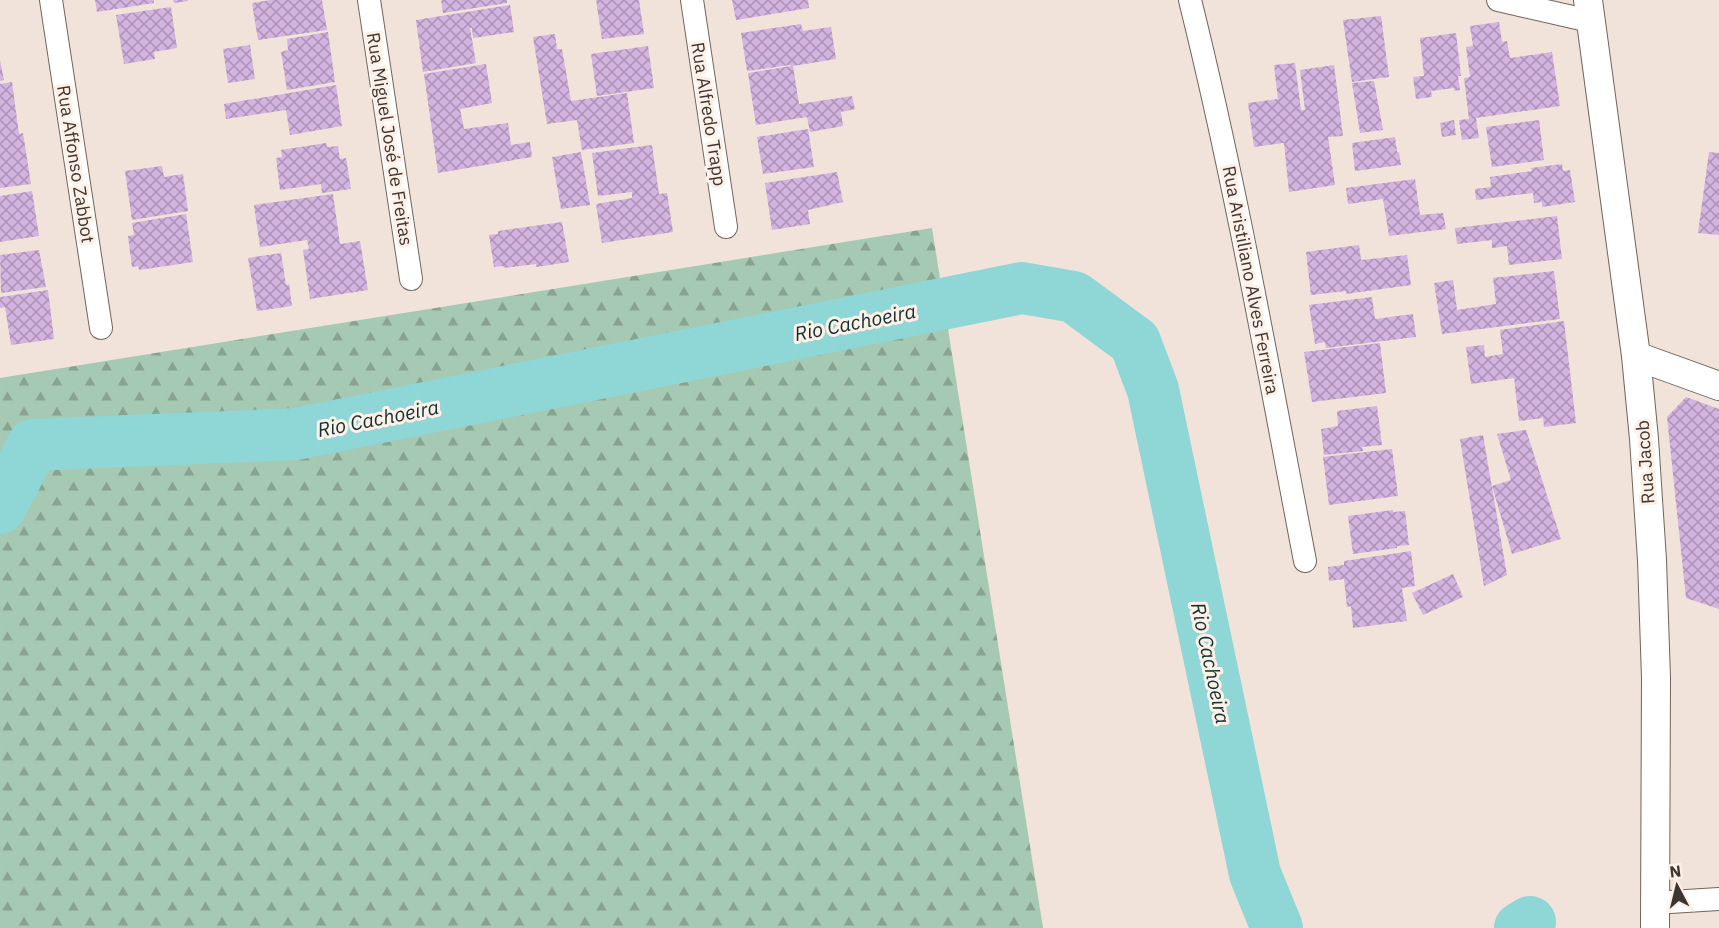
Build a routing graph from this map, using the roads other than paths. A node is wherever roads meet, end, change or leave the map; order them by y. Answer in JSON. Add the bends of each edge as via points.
{"nodes":[{"id":1,"x":51,"y":0,"type":"edge"},
{"id":2,"x":369,"y":0,"type":"edge"},
{"id":3,"x":692,"y":0,"type":"edge"},
{"id":4,"x":1190,"y":0,"type":"edge"},
{"id":5,"x":1498,"y":0,"type":"edge"},
{"id":6,"x":1589,"y":10,"type":"edge"},
{"id":7,"x":726,"y":227,"type":"dead end"},
{"id":8,"x":411,"y":279,"type":"dead end"},
{"id":9,"x":101,"y":328,"type":"dead end"},
{"id":10,"x":1636,"y":356,"type":"junction"},
{"id":11,"x":1719,"y":386,"type":"edge"},
{"id":12,"x":1305,"y":561,"type":"dead end"},
{"id":13,"x":1719,"y":899,"type":"edge"},
{"id":14,"x":1655,"y":915,"type":"edge"}],
"edges":[{"from":1,"to":9,"type":"street","name":"Rua Affonso Zabbot"},
{"from":2,"to":8,"type":"street","name":"Rua Miguel José de Freitas"},
{"from":3,"to":7,"type":"street","name":"Rua Alfredo Trapp"},
{"from":4,"to":12,"type":"street","name":"Rua Aristiliano Alves Ferreira","via":[[1242,229]]},
{"from":5,"to":6,"type":"street"},
{"from":6,"to":10,"type":"street","name":"Rua Jacob"},
{"from":10,"to":11,"type":"street"},
{"from":10,"to":14,"type":"street","name":"Rua Jacob","via":[[1652,560],[1656,678]]},
{"from":13,"to":14,"type":"street"}]}
